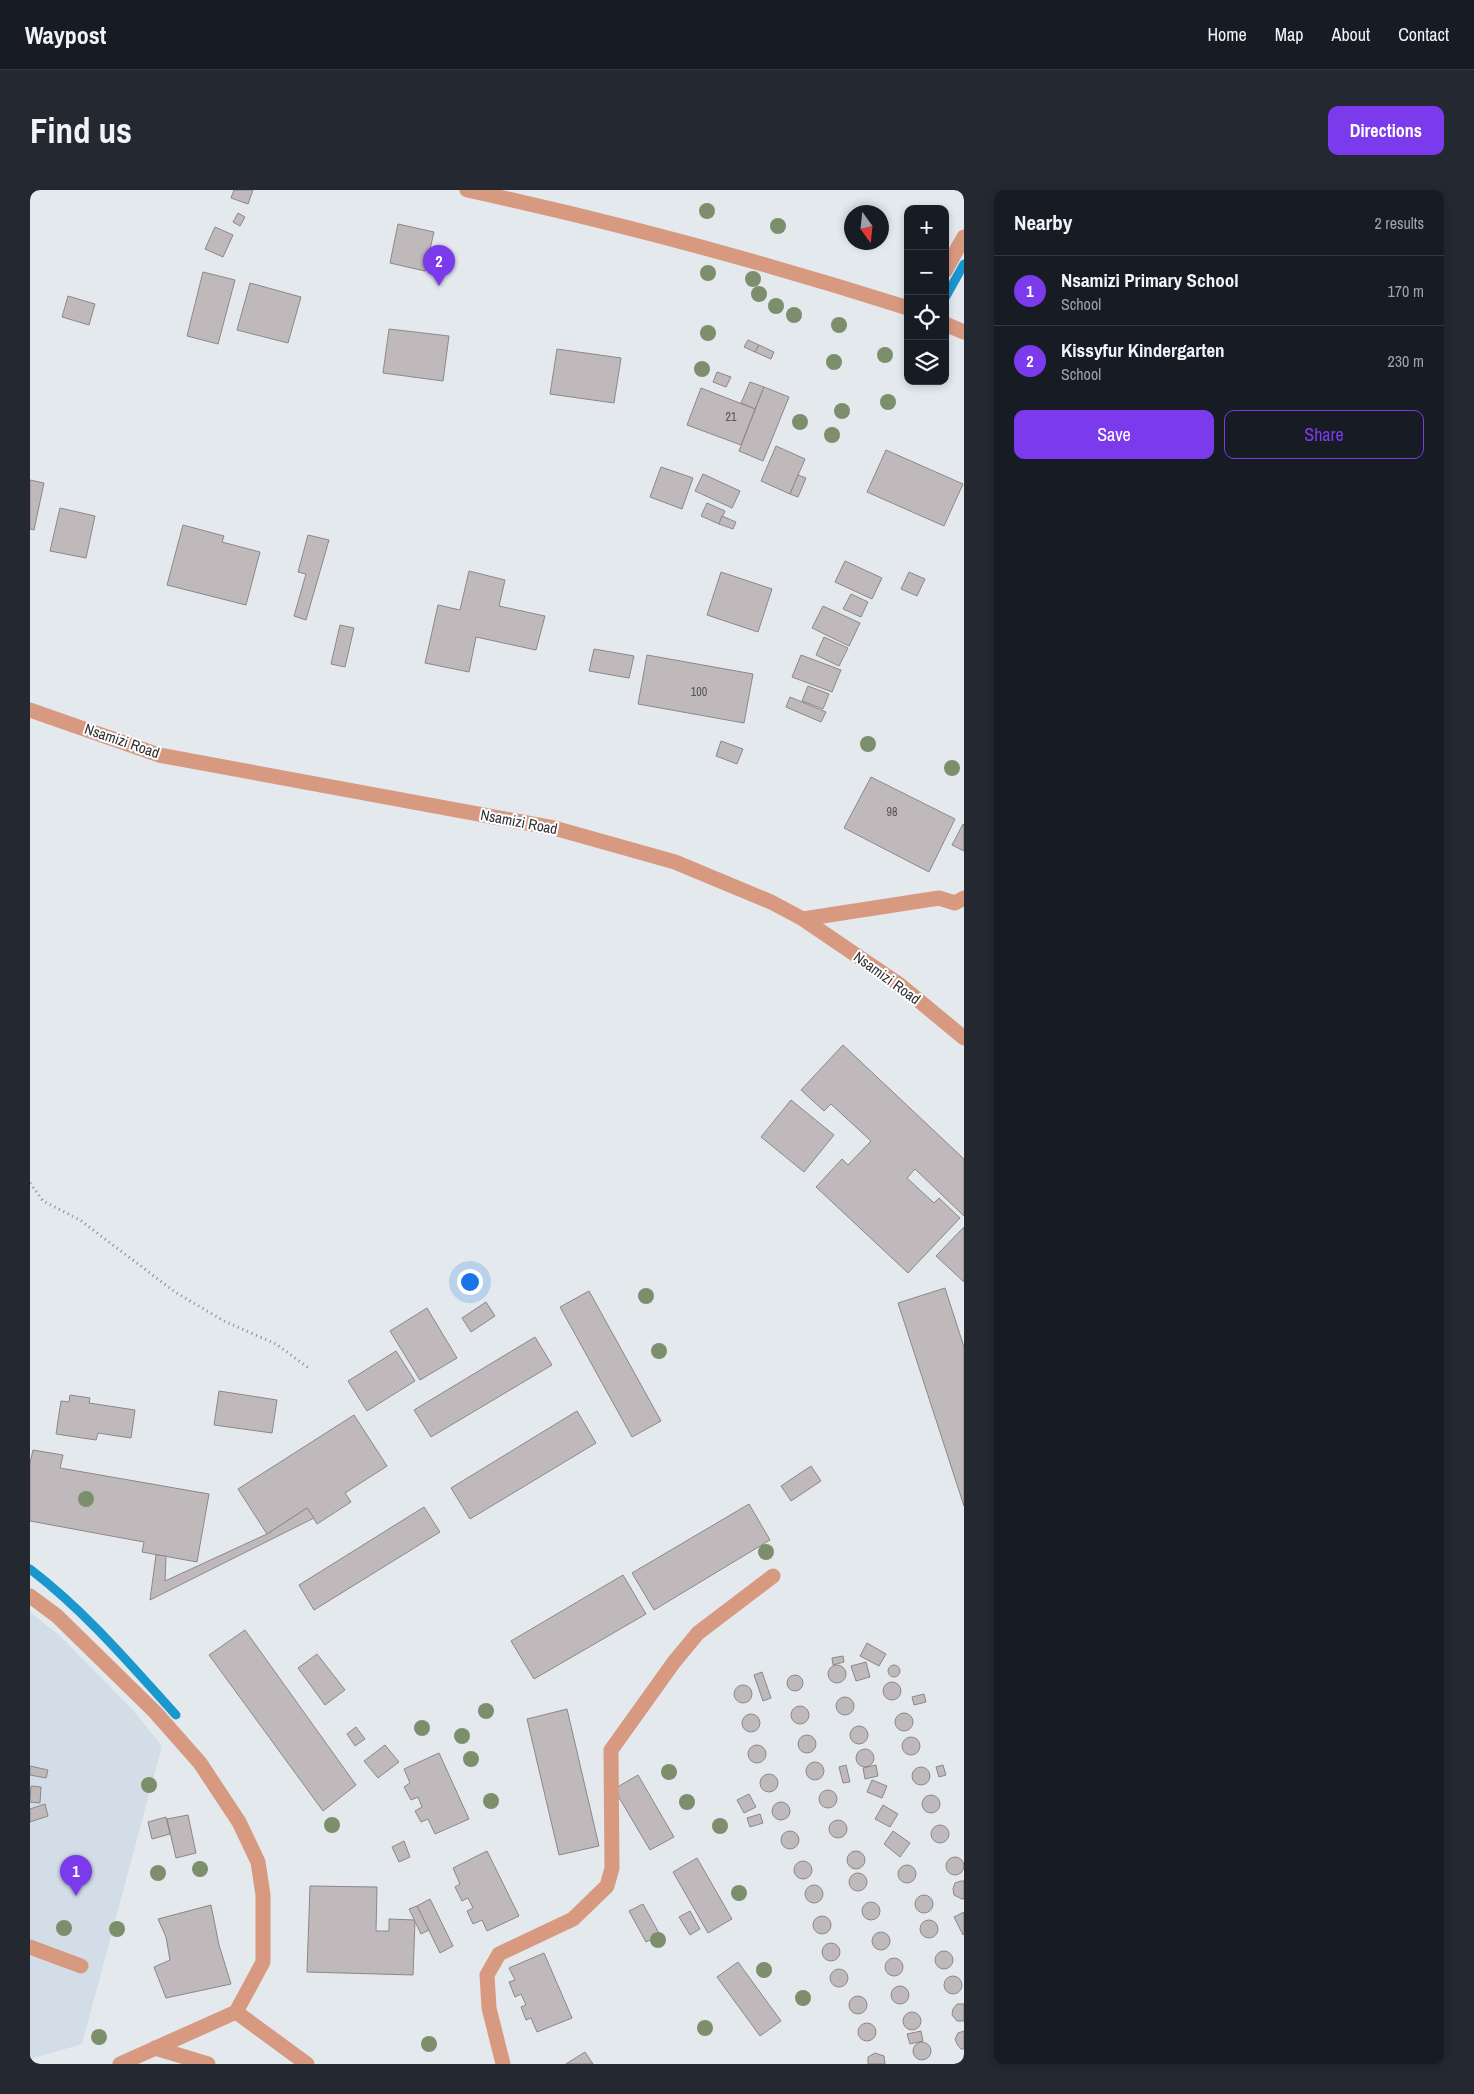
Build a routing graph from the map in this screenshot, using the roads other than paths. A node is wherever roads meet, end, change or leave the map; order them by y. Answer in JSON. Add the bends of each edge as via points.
{"nodes":[{"id":1,"x":467,"y":190,"type":"edge"},
{"id":2,"x":964,"y":237,"type":"edge"},
{"id":3,"x":949,"y":264,"type":"edge"},
{"id":4,"x":904,"y":307,"type":"edge"},
{"id":5,"x":949,"y":326,"type":"edge"},
{"id":6,"x":964,"y":332,"type":"edge"},
{"id":7,"x":30,"y":710,"type":"edge"},
{"id":8,"x":964,"y":898,"type":"edge"},
{"id":9,"x":803,"y":919,"type":"junction"},
{"id":10,"x":964,"y":1038,"type":"edge"},
{"id":11,"x":773,"y":1576,"type":"dead end"},
{"id":12,"x":30,"y":1596,"type":"edge"},
{"id":13,"x":30,"y":1947,"type":"edge"},
{"id":14,"x":82,"y":1966,"type":"dead end"},
{"id":15,"x":236,"y":2012,"type":"junction"},
{"id":16,"x":155,"y":2048,"type":"junction"},
{"id":17,"x":120,"y":2064,"type":"edge"},
{"id":18,"x":208,"y":2064,"type":"edge"},
{"id":19,"x":307,"y":2064,"type":"edge"},
{"id":20,"x":503,"y":2064,"type":"edge"}],
"edges":[{"from":1,"to":4,"type":"street","via":[[679,240]]},
{"from":2,"to":3,"type":"street"},
{"from":5,"to":6,"type":"street"},
{"from":7,"to":9,"type":"street","name":"Nsamizi Road","via":[[159,755],[554,828],[675,862],[771,902]]},
{"from":8,"to":9,"type":"street","via":[[955,903],[939,898]]},
{"from":9,"to":10,"type":"street","name":"Nsamizi Road","via":[[900,985]]},
{"from":11,"to":20,"type":"street","via":[[698,1633],[612,1750],[612,1868],[607,1886],[574,1919],[499,1954],[487,1975],[488,2008]]},
{"from":12,"to":15,"type":"street","via":[[57,1616],[155,1712],[200,1763],[239,1822],[258,1862],[263,1895],[263,1962]]},
{"from":13,"to":14,"type":"street"},
{"from":15,"to":16,"type":"street"},
{"from":15,"to":19,"type":"street"},
{"from":16,"to":17,"type":"street"},
{"from":16,"to":18,"type":"street"}]}
